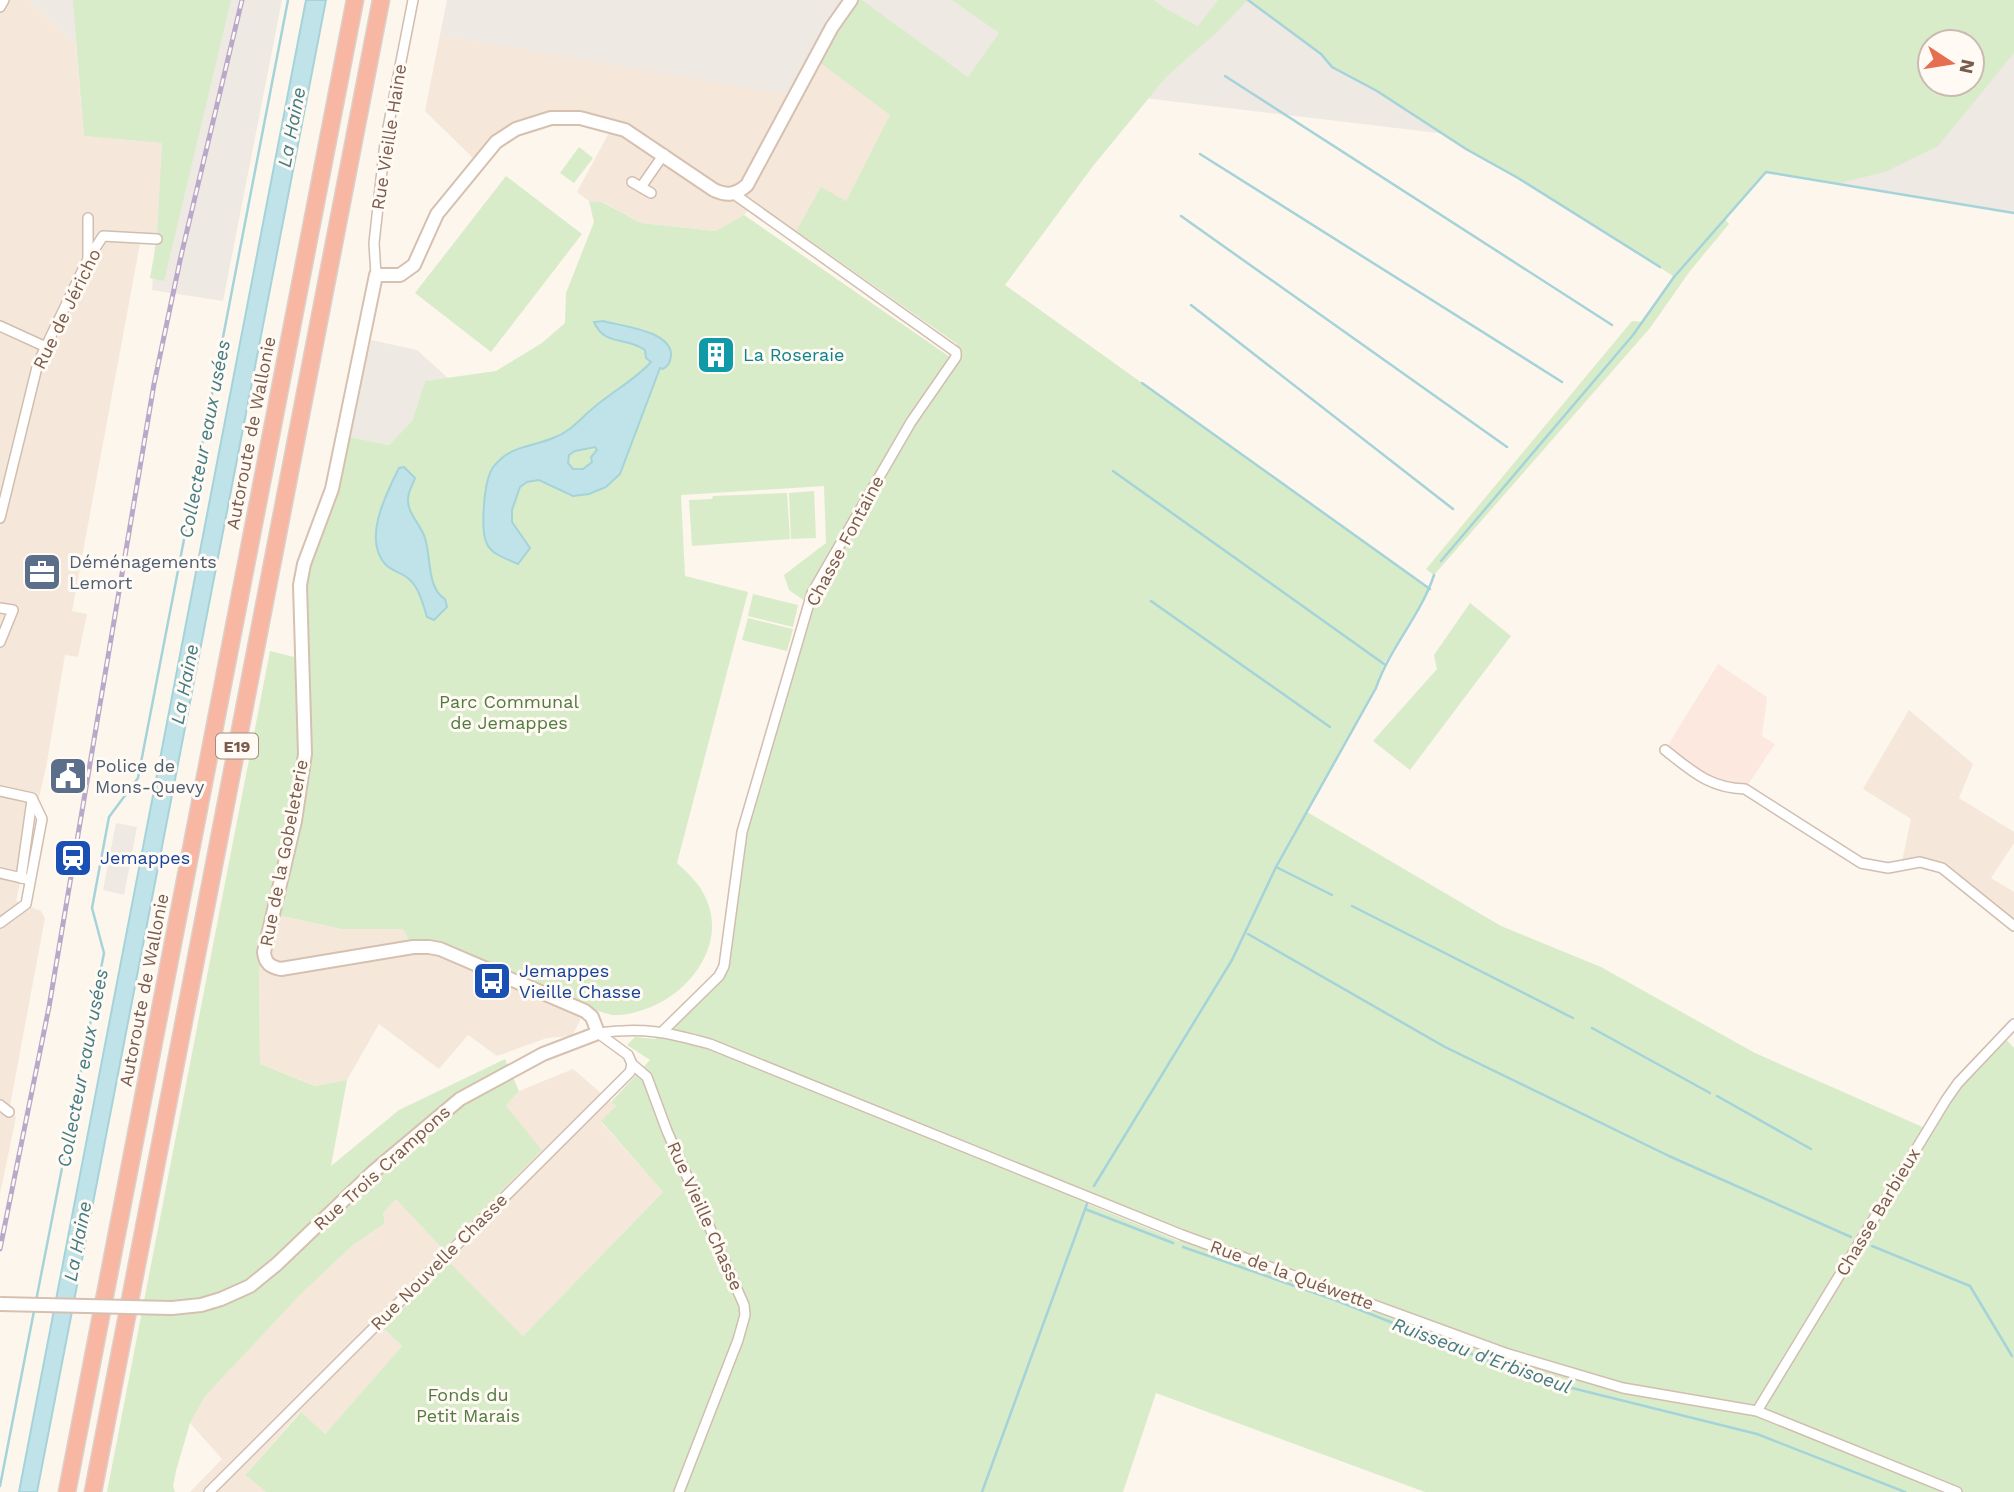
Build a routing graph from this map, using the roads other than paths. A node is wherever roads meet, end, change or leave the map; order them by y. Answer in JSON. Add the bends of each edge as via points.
{"nodes":[{"id":1,"x":4,"y":0,"type":"edge"},
{"id":2,"x":355,"y":0,"type":"edge"},
{"id":3,"x":381,"y":0,"type":"edge"},
{"id":4,"x":413,"y":0,"type":"edge"},
{"id":5,"x":851,"y":0,"type":"edge"},
{"id":6,"x":0,"y":7,"type":"edge"},
{"id":7,"x":664,"y":154,"type":"junction"},
{"id":8,"x":651,"y":193,"type":"dead end"},
{"id":9,"x":734,"y":194,"type":"junction"},
{"id":10,"x":88,"y":218,"type":"dead end"},
{"id":11,"x":157,"y":239,"type":"dead end"},
{"id":12,"x":88,"y":259,"type":"junction"},
{"id":13,"x":376,"y":275,"type":"junction"},
{"id":14,"x":0,"y":326,"type":"edge"},
{"id":15,"x":46,"y":347,"type":"junction"},
{"id":16,"x":0,"y":518,"type":"edge"},
{"id":17,"x":0,"y":608,"type":"edge"},
{"id":18,"x":0,"y":642,"type":"edge"},
{"id":19,"x":1665,"y":750,"type":"dead end"},
{"id":20,"x":0,"y":791,"type":"edge"},
{"id":21,"x":0,"y":873,"type":"edge"},
{"id":22,"x":26,"y":879,"type":"junction"},
{"id":23,"x":0,"y":923,"type":"edge"},
{"id":24,"x":2014,"y":926,"type":"edge"},
{"id":25,"x":2014,"y":1024,"type":"edge"},
{"id":26,"x":663,"y":1031,"type":"junction"},
{"id":27,"x":598,"y":1033,"type":"junction"},
{"id":28,"x":632,"y":1064,"type":"junction"},
{"id":29,"x":0,"y":1105,"type":"edge"},
{"id":30,"x":9,"y":1112,"type":"dead end"},
{"id":31,"x":0,"y":1304,"type":"edge"},
{"id":32,"x":1757,"y":1411,"type":"junction"},
{"id":33,"x":67,"y":1492,"type":"edge"},
{"id":34,"x":93,"y":1492,"type":"edge"},
{"id":35,"x":209,"y":1492,"type":"edge"},
{"id":36,"x":679,"y":1492,"type":"edge"},
{"id":37,"x":1957,"y":1492,"type":"edge"}],
"edges":[{"from":1,"to":6,"type":"street"},
{"from":2,"to":33,"type":"highway","name":"Autoroute de Wallonie","number":"E19"},
{"from":3,"to":34,"type":"highway","number":"E19"},
{"from":4,"to":13,"type":"street","name":"Rue Vieille Haine","via":[[385,142],[375,230]]},
{"from":5,"to":9,"type":"street","via":[[747,185]]},
{"from":7,"to":8,"type":"street","via":[[637,184]]},
{"from":7,"to":9,"type":"street","via":[[714,190]]},
{"from":7,"to":13,"type":"street","via":[[625,130],[580,118],[551,118],[516,130],[496,142],[443,205],[414,265],[400,275]]},
{"from":9,"to":26,"type":"street","name":"Chasse Fontaine","via":[[956,352],[956,357],[911,422],[813,593],[742,832],[724,966]]},
{"from":10,"to":12,"type":"street"},
{"from":11,"to":12,"type":"street","name":"Rue de Jéricho","via":[[103,236]]},
{"from":12,"to":15,"type":"street","name":"Rue de Jéricho"},
{"from":13,"to":27,"type":"street","name":"Rue de la Gobeleterie","via":[[332,489],[300,585],[305,754],[295,821],[264,952],[268,965],[281,969],[413,947],[440,949],[585,1011]]},
{"from":14,"to":15,"type":"street"},
{"from":15,"to":16,"type":"street","name":"Rue de Jéricho","via":[[34,377]]},
{"from":17,"to":18,"type":"street","via":[[13,610]]},
{"from":19,"to":24,"type":"street","via":[[1706,781],[1727,789],[1745,789],[1861,863],[1888,868],[1920,863],[1941,868]]},
{"from":20,"to":22,"type":"street","via":[[32,798],[43,819]]},
{"from":21,"to":22,"type":"street"},
{"from":22,"to":23,"type":"street","via":[[26,904]]},
{"from":25,"to":32,"type":"street","name":"Chasse Barbieux","via":[[1946,1100]]},
{"from":26,"to":27,"type":"street","name":"Rue de la Quéwette"},
{"from":26,"to":32,"type":"street","name":"Rue de la Quéwette","via":[[735,1054],[1182,1235],[1505,1353],[1623,1388]]},
{"from":27,"to":28,"type":"street","via":[[628,1055]]},
{"from":27,"to":31,"type":"street","name":"Rue Trois Crampons","bridge":true,"via":[[543,1054],[460,1099],[250,1286],[201,1305],[172,1308]]},
{"from":28,"to":35,"type":"street","name":"Rue Nouvelle Chasse","via":[[630,1072]]},
{"from":28,"to":36,"type":"street","name":"Rue Vieille Chasse","via":[[647,1077],[744,1305],[743,1327]]},
{"from":29,"to":30,"type":"street"},
{"from":32,"to":37,"type":"street","name":"Rue de la Quéwette"}]}
